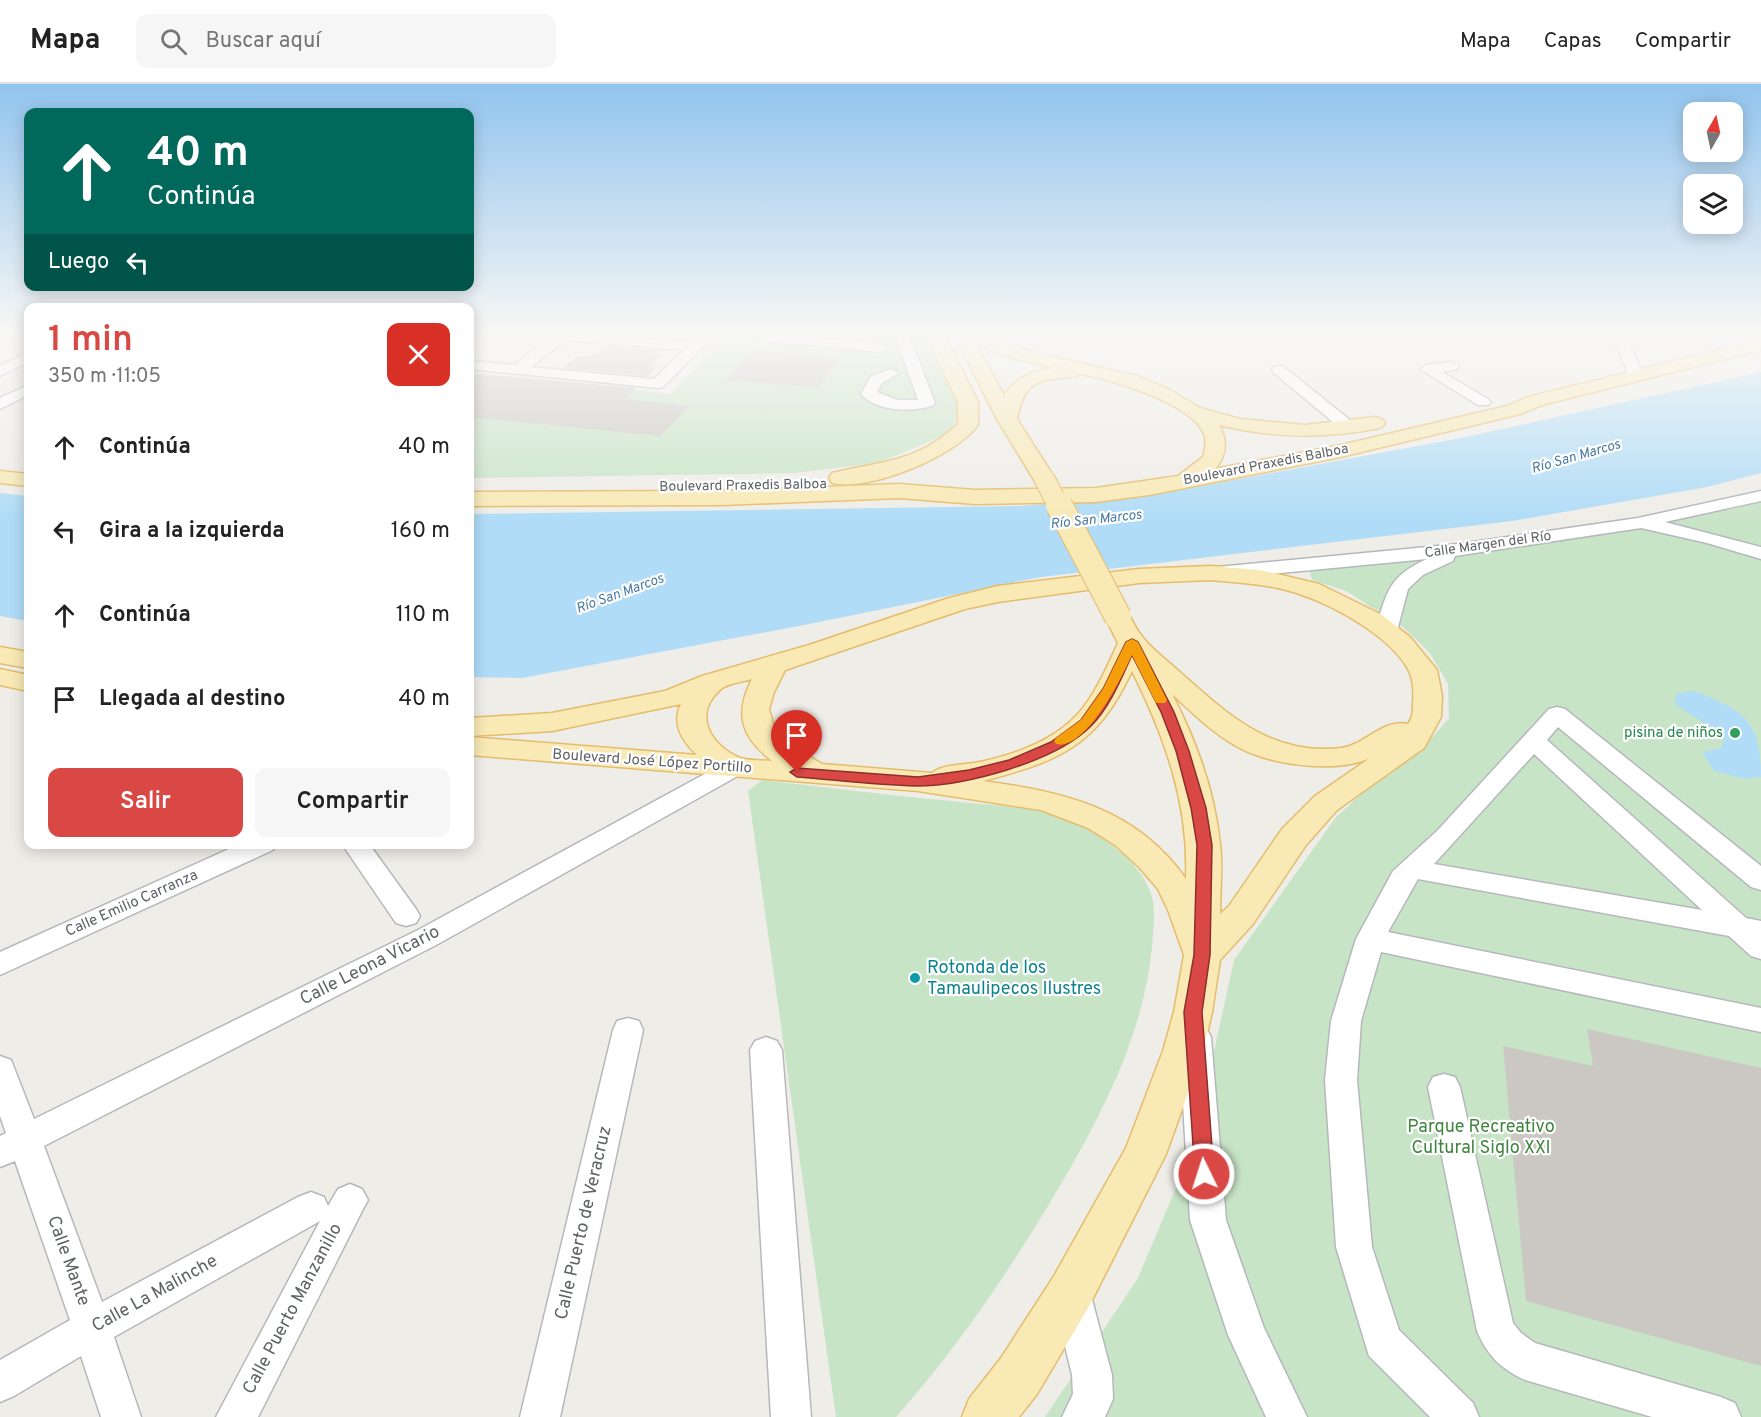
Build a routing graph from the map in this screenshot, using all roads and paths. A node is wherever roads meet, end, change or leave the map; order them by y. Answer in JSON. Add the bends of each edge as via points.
{"nodes":[{"id":1,"x":907,"y":397,"type":"edge"},
{"id":2,"x":925,"y":397,"type":"edge"},
{"id":3,"x":966,"y":397,"type":"edge"},
{"id":4,"x":996,"y":397,"type":"edge"},
{"id":5,"x":1013,"y":397,"type":"edge"},
{"id":6,"x":1167,"y":397,"type":"edge"},
{"id":7,"x":1312,"y":397,"type":"edge"},
{"id":8,"x":1475,"y":397,"type":"edge"},
{"id":9,"x":1508,"y":397,"type":"edge"},
{"id":10,"x":1549,"y":397,"type":"edge"},
{"id":11,"x":1583,"y":397,"type":"edge"},
{"id":12,"x":1483,"y":402,"type":"junction"},
{"id":13,"x":1512,"y":410,"type":"junction"},
{"id":14,"x":1193,"y":412,"type":"junction"},
{"id":15,"x":1007,"y":419,"type":"junction"},
{"id":16,"x":1350,"y":428,"type":"junction"},
{"id":17,"x":1214,"y":434,"type":"junction"},
{"id":18,"x":1341,"y":451,"type":"junction"},
{"id":19,"x":0,"y":464,"type":"edge"},
{"id":20,"x":24,"y":467,"type":"edge"},
{"id":21,"x":0,"y":477,"type":"edge"},
{"id":22,"x":24,"y":480,"type":"edge"},
{"id":23,"x":1185,"y":481,"type":"junction"},
{"id":24,"x":782,"y":484,"type":"junction"},
{"id":25,"x":474,"y":488,"type":"edge"},
{"id":26,"x":1761,"y":496,"type":"edge"},
{"id":27,"x":1016,"y":497,"type":"junction"},
{"id":28,"x":474,"y":499,"type":"edge"},
{"id":29,"x":1638,"y":523,"type":"junction"},
{"id":30,"x":1459,"y":550,"type":"junction"},
{"id":31,"x":1761,"y":553,"type":"edge"},
{"id":32,"x":1211,"y":573,"type":"junction"},
{"id":33,"x":1125,"y":630,"type":"junction"},
{"id":34,"x":1386,"y":631,"type":"junction"},
{"id":35,"x":0,"y":655,"type":"edge"},
{"id":36,"x":24,"y":659,"type":"edge"},
{"id":37,"x":773,"y":665,"type":"junction"},
{"id":38,"x":0,"y":677,"type":"edge"},
{"id":39,"x":24,"y":682,"type":"edge"},
{"id":40,"x":712,"y":682,"type":"junction"},
{"id":41,"x":474,"y":713,"type":"edge"},
{"id":42,"x":1427,"y":717,"type":"junction"},
{"id":43,"x":1533,"y":740,"type":"junction"},
{"id":44,"x":474,"y":746,"type":"edge"},
{"id":45,"x":474,"y":747,"type":"edge"},
{"id":46,"x":734,"y":768,"type":"junction"},
{"id":47,"x":818,"y":774,"type":"junction"},
{"id":48,"x":918,"y":781,"type":"junction"},
{"id":49,"x":253,"y":849,"type":"edge"},
{"id":50,"x":359,"y":849,"type":"edge"},
{"id":51,"x":1413,"y":869,"type":"junction"},
{"id":52,"x":1761,"y":880,"type":"edge"},
{"id":53,"x":406,"y":916,"type":"dead end"},
{"id":54,"x":1750,"y":930,"type":"edge"},
{"id":55,"x":1370,"y":939,"type":"junction"},
{"id":56,"x":1761,"y":948,"type":"edge"},
{"id":57,"x":1202,"y":955,"type":"junction"},
{"id":58,"x":0,"y":964,"type":"edge"},
{"id":59,"x":1193,"y":1012,"type":"junction"},
{"id":60,"x":1761,"y":1020,"type":"edge"},
{"id":61,"x":627,"y":1030,"type":"dead end"},
{"id":62,"x":766,"y":1050,"type":"dead end"},
{"id":63,"x":0,"y":1069,"type":"edge"},
{"id":64,"x":1444,"y":1087,"type":"dead end"},
{"id":65,"x":12,"y":1146,"type":"edge"},
{"id":66,"x":350,"y":1200,"type":"dead end"},
{"id":67,"x":311,"y":1208,"type":"dead end"},
{"id":68,"x":1071,"y":1292,"type":"junction"},
{"id":69,"x":92,"y":1328,"type":"junction"},
{"id":70,"x":0,"y":1382,"type":"edge"},
{"id":71,"x":121,"y":1417,"type":"edge"},
{"id":72,"x":236,"y":1417,"type":"edge"},
{"id":73,"x":540,"y":1417,"type":"edge"},
{"id":74,"x":791,"y":1417,"type":"edge"},
{"id":75,"x":987,"y":1417,"type":"edge"},
{"id":76,"x":1083,"y":1417,"type":"edge"},
{"id":77,"x":1287,"y":1417,"type":"edge"},
{"id":78,"x":1459,"y":1417,"type":"edge"},
{"id":79,"x":1721,"y":1417,"type":"edge"}],
"edges":[{"from":1,"to":2,"type":"street","via":[[917,405],[927,402]]},
{"from":3,"to":24,"type":"main road","via":[[968,425],[940,448],[908,464],[868,474]]},
{"from":4,"to":15,"type":"main road"},
{"from":5,"to":15,"type":"main road"},
{"from":6,"to":14,"type":"main road"},
{"from":7,"to":16,"type":"street"},
{"from":8,"to":12,"type":"street"},
{"from":9,"to":12,"type":"main road"},
{"from":10,"to":13,"type":"main road","name":"Boulevard Praxedis Balboa"},
{"from":11,"to":13,"type":"main road","name":"Boulevard Praxedis Balboa","via":[[1546,407]]},
{"from":12,"to":16,"type":"main road"},
{"from":13,"to":18,"type":"main road","name":"Boulevard Praxedis Balboa"},
{"from":14,"to":16,"type":"main road","via":[[1251,428],[1289,433]]},
{"from":14,"to":17,"type":"main road"},
{"from":15,"to":33,"type":"main road","bridge":true,"via":[[1045,480]]},
{"from":17,"to":18,"type":"main road","via":[[1274,447]]},
{"from":17,"to":23,"type":"main road","via":[[1212,457]]},
{"from":18,"to":23,"type":"main road","name":"Boulevard Praxedis Balboa"},
{"from":19,"to":20,"type":"main road"},
{"from":21,"to":22,"type":"main road"},
{"from":23,"to":27,"type":"main road","name":"Boulevard Praxedis Balboa","via":[[1096,495]]},
{"from":24,"to":25,"type":"main road","name":"Boulevard Praxedis Balboa"},
{"from":24,"to":27,"type":"main road","name":"Boulevard Praxedis Balboa","via":[[929,483]]},
{"from":26,"to":29,"type":"street","name":"Calle Margen del Río"},
{"from":27,"to":28,"type":"main road","name":"Boulevard Praxedis Balboa","via":[[899,491],[722,498]]},
{"from":29,"to":30,"type":"street","name":"Calle Margen del Río"},
{"from":29,"to":31,"type":"street"},
{"from":30,"to":32,"type":"street","name":"Calle Margen del Río"},
{"from":30,"to":34,"type":"street","via":[[1416,572],[1399,587]]},
{"from":32,"to":34,"type":"main road","via":[[1310,589]]},
{"from":32,"to":37,"type":"main road","via":[[1139,576],[998,594],[958,603]]},
{"from":33,"to":42,"type":"main road","via":[[1232,732],[1284,753],[1341,757]]},
{"from":33,"to":48,"type":"main road","via":[[1110,689],[1086,723],[1056,745],[1014,764]]},
{"from":33,"to":57,"type":"main road","via":[[1183,751],[1198,808],[1204,845]]},
{"from":34,"to":42,"type":"main road","via":[[1423,670]]},
{"from":35,"to":36,"type":"main road"},
{"from":37,"to":40,"type":"main road"},
{"from":37,"to":47,"type":"main road","via":[[755,708],[758,725],[772,748]]},
{"from":38,"to":39,"type":"main road"},
{"from":40,"to":41,"type":"main road","via":[[670,685],[564,706]]},
{"from":40,"to":44,"type":"main road","via":[[673,698],[552,722]]},
{"from":40,"to":46,"type":"main road","via":[[693,708],[693,730],[702,746]]},
{"from":42,"to":57,"type":"main road","via":[[1413,741],[1326,803],[1294,837],[1241,915]]},
{"from":43,"to":51,"type":"street"},
{"from":43,"to":52,"type":"street","via":[[1557,714]]},
{"from":43,"to":54,"type":"street"},
{"from":45,"to":46,"type":"main road","name":"Boulevard José López Portillo"},
{"from":46,"to":47,"type":"main road","name":"Boulevard José López Portillo"},
{"from":46,"to":65,"type":"street","name":"Calle Leona Vicario","via":[[428,937]]},
{"from":47,"to":48,"type":"main road","name":"Boulevard José López Portillo"},
{"from":48,"to":57,"type":"main road","via":[[1051,801],[1115,827],[1140,847],[1172,883]]},
{"from":49,"to":58,"type":"street","name":"Calle Emilio Carranza"},
{"from":50,"to":53,"type":"street"},
{"from":51,"to":54,"type":"street"},
{"from":51,"to":55,"type":"street","via":[[1403,878]]},
{"from":54,"to":56,"type":"street"},
{"from":55,"to":60,"type":"street"},
{"from":55,"to":78,"type":"street","via":[[1346,1021],[1341,1080],[1354,1247],[1383,1342]]},
{"from":57,"to":59,"type":"main road"},
{"from":59,"to":68,"type":"main road","via":[[1183,1051],[1145,1154]]},
{"from":59,"to":77,"type":"street","via":[[1208,1220],[1247,1335]]},
{"from":61,"to":73,"type":"street","name":"Calle Puerto de Veracruz"},
{"from":62,"to":74,"type":"street"},
{"from":63,"to":65,"type":"street","name":"Calle Mante"},
{"from":64,"to":79,"type":"street","via":[[1496,1331],[1507,1347],[1524,1360]]},
{"from":65,"to":69,"type":"street","name":"Calle Mante"},
{"from":66,"to":72,"type":"street","name":"Calle Puerto Manzanillo"},
{"from":67,"to":69,"type":"street","name":"Calle La Malinche"},
{"from":68,"to":75,"type":"main road","via":[[1020,1376]]},
{"from":68,"to":76,"type":"street","via":[[1092,1375],[1093,1399]]},
{"from":69,"to":70,"type":"street","name":"Calle La Malinche"},
{"from":69,"to":71,"type":"street","name":"Calle Mante"}]}
